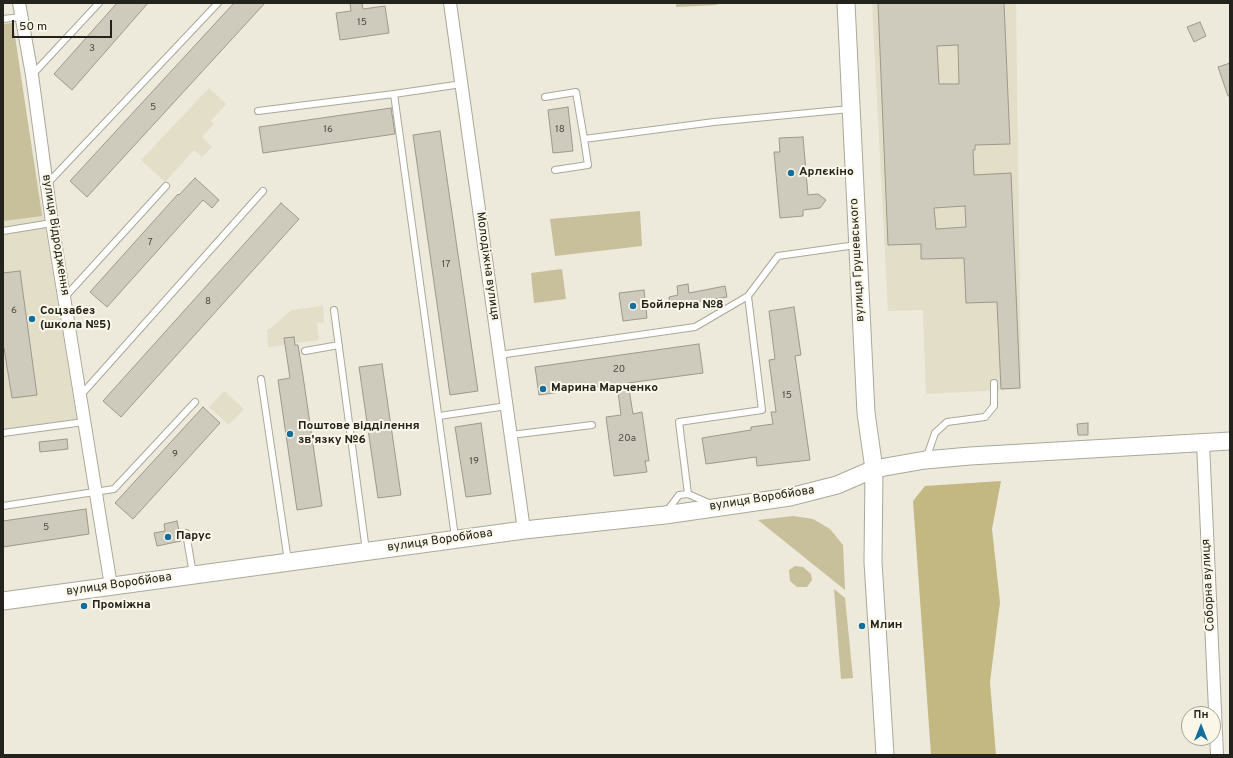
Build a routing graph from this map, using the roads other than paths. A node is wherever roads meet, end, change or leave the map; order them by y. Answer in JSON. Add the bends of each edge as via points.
{"nodes":[{"id":1,"x":19,"y":3,"type":"edge"},
{"id":2,"x":98,"y":3,"type":"edge"},
{"id":3,"x":218,"y":3,"type":"edge"},
{"id":4,"x":450,"y":3,"type":"edge"},
{"id":5,"x":846,"y":3,"type":"edge"},
{"id":6,"x":21,"y":17,"type":"junction"},
{"id":7,"x":3,"y":19,"type":"edge"},
{"id":8,"x":32,"y":75,"type":"junction"},
{"id":9,"x":462,"y":84,"type":"junction"},
{"id":10,"x":394,"y":94,"type":"junction"},
{"id":11,"x":545,"y":97,"type":"dead end"},
{"id":12,"x":852,"y":109,"type":"junction"},
{"id":13,"x":258,"y":111,"type":"dead end"},
{"id":14,"x":584,"y":139,"type":"junction"},
{"id":15,"x":555,"y":170,"type":"dead end"},
{"id":16,"x":47,"y":184,"type":"junction"},
{"id":17,"x":166,"y":186,"type":"dead end"},
{"id":18,"x":263,"y":191,"type":"dead end"},
{"id":19,"x":52,"y":223,"type":"junction"},
{"id":20,"x":3,"y":231,"type":"edge"},
{"id":21,"x":856,"y":245,"type":"junction"},
{"id":22,"x":748,"y":296,"type":"junction"},
{"id":23,"x":64,"y":298,"type":"junction"},
{"id":24,"x":334,"y":310,"type":"dead end"},
{"id":25,"x":339,"y":345,"type":"junction"},
{"id":26,"x":305,"y":351,"type":"dead end"},
{"id":27,"x":499,"y":355,"type":"junction"},
{"id":28,"x":261,"y":379,"type":"dead end"},
{"id":29,"x":994,"y":382,"type":"dead end"},
{"id":30,"x":80,"y":396,"type":"junction"},
{"id":31,"x":195,"y":402,"type":"dead end"},
{"id":32,"x":507,"y":406,"type":"junction"},
{"id":33,"x":439,"y":416,"type":"junction"},
{"id":34,"x":84,"y":422,"type":"junction"},
{"id":35,"x":592,"y":425,"type":"dead end"},
{"id":36,"x":3,"y":433,"type":"edge"},
{"id":37,"x":511,"y":435,"type":"junction"},
{"id":38,"x":1230,"y":441,"type":"edge"},
{"id":39,"x":1202,"y":443,"type":"junction"},
{"id":40,"x":925,"y":460,"type":"junction"},
{"id":41,"x":874,"y":469,"type":"junction"},
{"id":42,"x":96,"y":492,"type":"junction"},
{"id":43,"x":688,"y":494,"type":"junction"},
{"id":44,"x":3,"y":506,"type":"edge"},
{"id":45,"x":716,"y":507,"type":"junction"},
{"id":46,"x":665,"y":515,"type":"junction"},
{"id":47,"x":524,"y":530,"type":"junction"},
{"id":48,"x":186,"y":533,"type":"dead end"},
{"id":49,"x":456,"y":539,"type":"junction"},
{"id":50,"x":366,"y":551,"type":"junction"},
{"id":51,"x":288,"y":561,"type":"junction"},
{"id":52,"x":193,"y":574,"type":"junction"},
{"id":53,"x":111,"y":586,"type":"junction"},
{"id":54,"x":3,"y":601,"type":"edge"},
{"id":55,"x":885,"y":755,"type":"edge"},
{"id":56,"x":1218,"y":755,"type":"edge"}],
"edges":[{"from":1,"to":6,"type":"street","name":"вулиця Відродження"},
{"from":2,"to":8,"type":"lane"},
{"from":3,"to":16,"type":"lane"},
{"from":4,"to":9,"type":"street","name":"Молодіжна вулиця"},
{"from":5,"to":12,"type":"main road","name":"вулиця Грушевського"},
{"from":6,"to":7,"type":"lane"},
{"from":6,"to":8,"type":"street","name":"вулиця Відродження"},
{"from":8,"to":16,"type":"street","name":"вулиця Відродження"},
{"from":9,"to":10,"type":"lane"},
{"from":9,"to":27,"type":"street","name":"Молодіжна вулиця"},
{"from":10,"to":13,"type":"lane"},
{"from":10,"to":33,"type":"lane"},
{"from":11,"to":14,"type":"lane","via":[[576,92]]},
{"from":12,"to":14,"type":"lane","via":[[714,122]]},
{"from":12,"to":21,"type":"main road","name":"вулиця Грушевського"},
{"from":14,"to":15,"type":"lane","via":[[588,165]]},
{"from":16,"to":19,"type":"street","name":"вулиця Відродження"},
{"from":17,"to":23,"type":"lane"},
{"from":18,"to":30,"type":"lane"},
{"from":19,"to":20,"type":"lane"},
{"from":19,"to":23,"type":"street","name":"вулиця Відродження"},
{"from":21,"to":22,"type":"lane","via":[[778,256]]},
{"from":21,"to":41,"type":"main road","name":"вулиця Грушевського","via":[[866,413]]},
{"from":22,"to":27,"type":"lane","via":[[695,327]]},
{"from":22,"to":43,"type":"lane","via":[[762,410],[679,422]]},
{"from":23,"to":30,"type":"street","name":"вулиця Відродження"},
{"from":24,"to":25,"type":"lane"},
{"from":25,"to":26,"type":"lane"},
{"from":25,"to":50,"type":"lane"},
{"from":27,"to":32,"type":"street","name":"Молодіжна вулиця"},
{"from":28,"to":51,"type":"lane"},
{"from":29,"to":40,"type":"lane","via":[[994,406],[986,417],[947,422],[935,433]]},
{"from":30,"to":34,"type":"street","name":"вулиця Відродження"},
{"from":31,"to":42,"type":"lane","via":[[114,489]]},
{"from":32,"to":33,"type":"lane"},
{"from":32,"to":37,"type":"street","name":"Молодіжна вулиця"},
{"from":33,"to":49,"type":"lane"},
{"from":34,"to":36,"type":"lane"},
{"from":34,"to":42,"type":"street","name":"вулиця Відродження"},
{"from":35,"to":37,"type":"lane"},
{"from":37,"to":47,"type":"street","name":"Молодіжна вулиця"},
{"from":38,"to":39,"type":"main road"},
{"from":39,"to":40,"type":"main road","name":"вулиця Воробйова"},
{"from":39,"to":56,"type":"street","name":"Соборна вулиця"},
{"from":40,"to":41,"type":"main road","name":"вулиця Воробйова"},
{"from":41,"to":45,"type":"main road","name":"вулиця Воробйова","via":[[837,485],[790,497]]},
{"from":41,"to":55,"type":"main road","name":"вулиця Грушевського","via":[[873,562]]},
{"from":42,"to":44,"type":"lane"},
{"from":42,"to":53,"type":"street","name":"вулиця Відродження"},
{"from":43,"to":45,"type":"lane"},
{"from":43,"to":46,"type":"lane","via":[[679,495]]},
{"from":45,"to":46,"type":"main road","name":"вулиця Воробйова"},
{"from":46,"to":47,"type":"main road","name":"вулиця Воробйова"},
{"from":47,"to":49,"type":"main road","name":"вулиця Воробйова"},
{"from":48,"to":52,"type":"lane"},
{"from":49,"to":50,"type":"main road","name":"вулиця Воробйова"},
{"from":50,"to":51,"type":"main road","name":"вулиця Воробйова"},
{"from":51,"to":52,"type":"main road","name":"вулиця Воробйова"},
{"from":52,"to":53,"type":"main road","name":"вулиця Воробйова"},
{"from":53,"to":54,"type":"main road","name":"вулиця Воробйова"}]}
